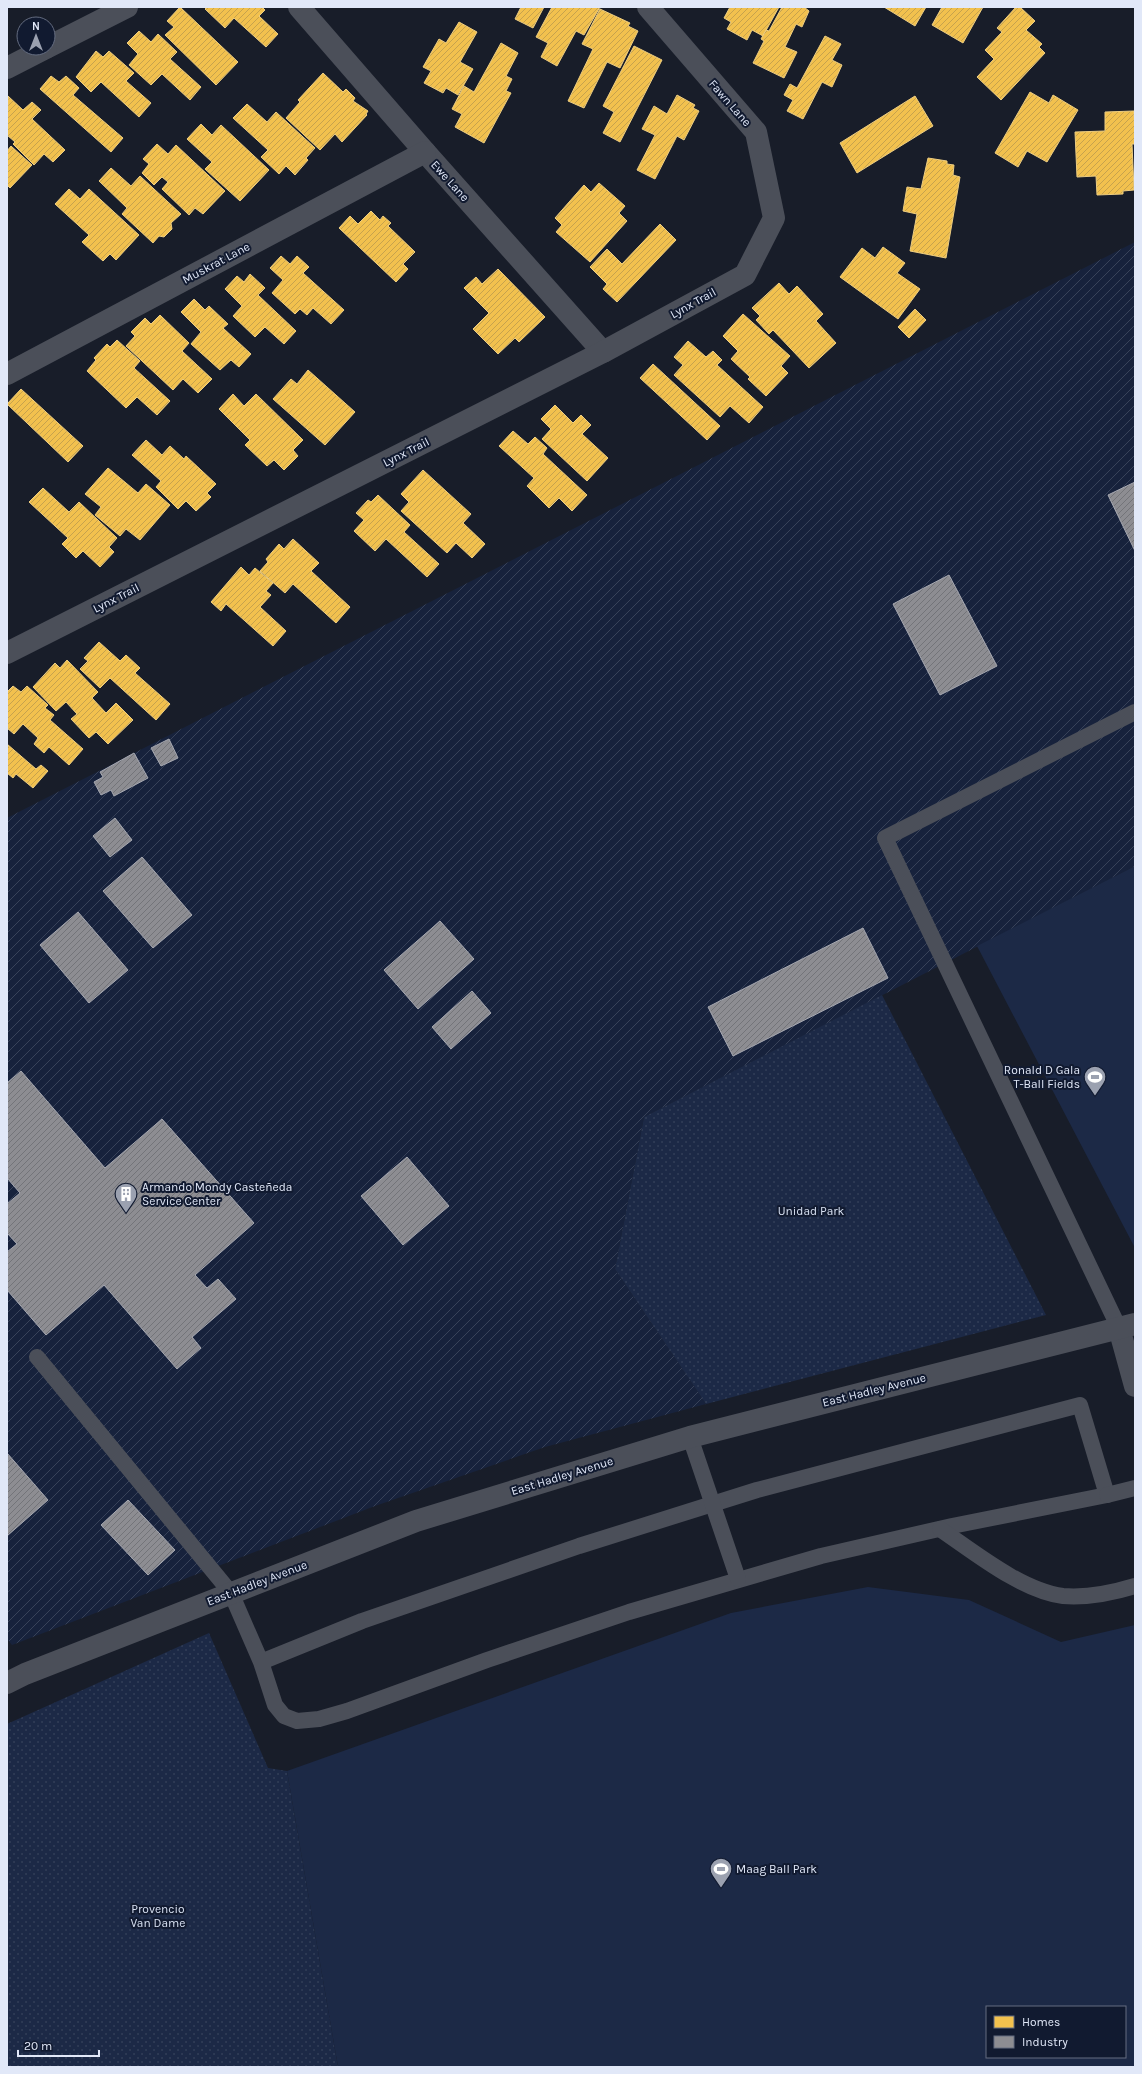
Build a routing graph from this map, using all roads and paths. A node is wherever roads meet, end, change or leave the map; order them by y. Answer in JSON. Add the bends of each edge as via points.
{"nodes":[{"id":1,"x":127,"y":7,"type":"edge"},
{"id":2,"x":299,"y":7,"type":"edge"},
{"id":3,"x":648,"y":7,"type":"edge"},
{"id":4,"x":56,"y":42,"type":"edge"},
{"id":5,"x":30,"y":56,"type":"edge"},
{"id":6,"x":7,"y":68,"type":"edge"},
{"id":7,"x":425,"y":152,"type":"junction"},
{"id":8,"x":774,"y":218,"type":"joint"},
{"id":9,"x":603,"y":352,"type":"junction"},
{"id":10,"x":7,"y":374,"type":"edge"},
{"id":11,"x":7,"y":653,"type":"edge"},
{"id":12,"x":1135,"y":712,"type":"edge"},
{"id":13,"x":1127,"y":1326,"type":"edge"},
{"id":14,"x":37,"y":1357,"type":"dead end"},
{"id":15,"x":1135,"y":1386,"type":"edge"},
{"id":16,"x":690,"y":1437,"type":"junction"},
{"id":17,"x":1135,"y":1488,"type":"edge"},
{"id":18,"x":1107,"y":1495,"type":"junction"},
{"id":19,"x":712,"y":1504,"type":"junction"},
{"id":20,"x":940,"y":1529,"type":"junction"},
{"id":21,"x":738,"y":1580,"type":"junction"},
{"id":22,"x":1135,"y":1586,"type":"edge"},
{"id":23,"x":231,"y":1593,"type":"junction"},
{"id":24,"x":261,"y":1662,"type":"junction"},
{"id":25,"x":7,"y":1683,"type":"edge"}],
"edges":[{"from":1,"to":4,"type":"street"},
{"from":2,"to":7,"type":"street","name":"Ewe Lane"},
{"from":3,"to":8,"type":"street","name":"Fawn Lane","via":[[756,132]]},
{"from":5,"to":6,"type":"street"},
{"from":7,"to":9,"type":"street","name":"Ewe Lane"},
{"from":7,"to":10,"type":"street","name":"Muskrat Lane"},
{"from":8,"to":9,"type":"street","name":"Lynx Trail","via":[[745,275]]},
{"from":9,"to":11,"type":"street","name":"Lynx Trail"},
{"from":12,"to":13,"type":"lane","via":[[885,838]]},
{"from":13,"to":15,"type":"street"},
{"from":13,"to":16,"type":"street","name":"East Hadley Avenue"},
{"from":14,"to":23,"type":"lane"},
{"from":16,"to":19,"type":"lane"},
{"from":16,"to":23,"type":"street","name":"East Hadley Avenue","via":[[416,1521]]},
{"from":17,"to":18,"type":"lane"},
{"from":18,"to":19,"type":"lane","via":[[1080,1405]]},
{"from":18,"to":20,"type":"lane"},
{"from":19,"to":21,"type":"lane"},
{"from":19,"to":24,"type":"lane","via":[[579,1546],[362,1622]]},
{"from":20,"to":21,"type":"lane","via":[[821,1556]]},
{"from":20,"to":22,"type":"lane","via":[[999,1570],[1062,1596],[1092,1596]]},
{"from":21,"to":24,"type":"lane","via":[[629,1612],[319,1719],[297,1721],[284,1716],[275,1704]]},
{"from":23,"to":24,"type":"lane"},
{"from":23,"to":25,"type":"street","name":"East Hadley Avenue"}]}
